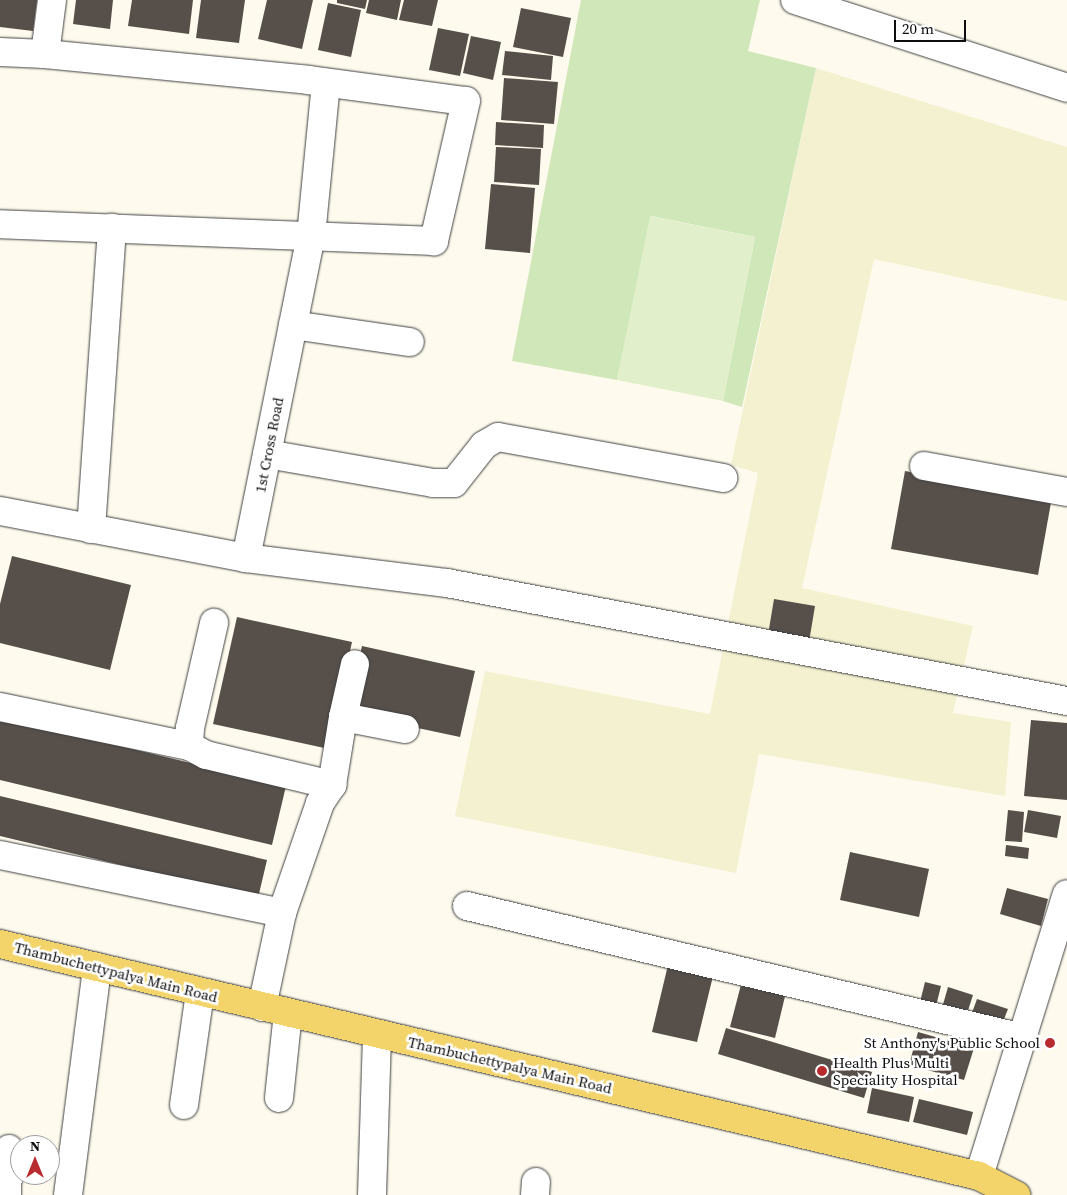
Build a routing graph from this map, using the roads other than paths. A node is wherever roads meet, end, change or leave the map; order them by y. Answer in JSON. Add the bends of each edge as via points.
{"nodes":[{"id":1,"x":52,"y":0,"type":"edge"},
{"id":2,"x":795,"y":0,"type":"edge"},
{"id":3,"x":0,"y":52,"type":"edge"},
{"id":4,"x":45,"y":54,"type":"junction"},
{"id":5,"x":326,"y":83,"type":"junction"},
{"id":6,"x":1067,"y":88,"type":"edge"},
{"id":7,"x":0,"y":224,"type":"edge"},
{"id":8,"x":112,"y":228,"type":"junction"},
{"id":9,"x":312,"y":236,"type":"junction"},
{"id":10,"x":293,"y":325,"type":"junction"},
{"id":11,"x":410,"y":342,"type":"dead end"},
{"id":12,"x":268,"y":454,"type":"junction"},
{"id":13,"x":924,"y":466,"type":"dead end"},
{"id":14,"x":723,"y":478,"type":"dead end"},
{"id":15,"x":1067,"y":492,"type":"edge"},
{"id":16,"x":0,"y":512,"type":"edge"},
{"id":17,"x":91,"y":529,"type":"junction"},
{"id":18,"x":246,"y":558,"type":"junction"},
{"id":19,"x":214,"y":623,"type":"dead end"},
{"id":20,"x":355,"y":664,"type":"dead end"},
{"id":21,"x":1067,"y":701,"type":"edge"},
{"id":22,"x":0,"y":707,"type":"edge"},
{"id":23,"x":343,"y":717,"type":"junction"},
{"id":24,"x":405,"y":729,"type":"dead end"},
{"id":25,"x":189,"y":746,"type":"junction"},
{"id":26,"x":332,"y":785,"type":"junction"},
{"id":27,"x":0,"y":855,"type":"edge"},
{"id":28,"x":1067,"y":894,"type":"edge"},
{"id":29,"x":467,"y":906,"type":"dead end"},
{"id":30,"x":282,"y":913,"type":"junction"},
{"id":31,"x":0,"y":944,"type":"edge"},
{"id":32,"x":97,"y":968,"type":"junction"},
{"id":33,"x":200,"y":992,"type":"junction"},
{"id":34,"x":275,"y":1010,"type":"junction"},
{"id":35,"x":378,"y":1034,"type":"junction"},
{"id":36,"x":1023,"y":1038,"type":"junction"},
{"id":37,"x":279,"y":1098,"type":"dead end"},
{"id":38,"x":184,"y":1105,"type":"dead end"},
{"id":39,"x":9,"y":1149,"type":"dead end"},
{"id":40,"x":979,"y":1176,"type":"junction"},
{"id":41,"x":7,"y":1195,"type":"edge"},
{"id":42,"x":68,"y":1195,"type":"edge"},
{"id":43,"x":372,"y":1195,"type":"edge"},
{"id":44,"x":1016,"y":1195,"type":"edge"}],
"edges":[{"from":1,"to":4,"type":"street"},
{"from":2,"to":6,"type":"street"},
{"from":3,"to":4,"type":"street"},
{"from":4,"to":5,"type":"street"},
{"from":5,"to":9,"type":"street","name":"1st Cross Road"},
{"from":5,"to":9,"type":"street","via":[[466,101],[434,241]]},
{"from":7,"to":8,"type":"street"},
{"from":8,"to":9,"type":"street"},
{"from":8,"to":17,"type":"street"},
{"from":9,"to":10,"type":"street","name":"1st Cross Road"},
{"from":10,"to":11,"type":"street"},
{"from":10,"to":12,"type":"street","name":"1st Cross Road"},
{"from":12,"to":14,"type":"street","via":[[433,483],[454,483],[484,445],[498,437]]},
{"from":12,"to":18,"type":"street","name":"1st Cross Road"},
{"from":13,"to":15,"type":"street"},
{"from":16,"to":17,"type":"street"},
{"from":17,"to":18,"type":"street"},
{"from":18,"to":21,"type":"street","via":[[447,583]]},
{"from":19,"to":25,"type":"street","via":[[190,728]]},
{"from":20,"to":23,"type":"street"},
{"from":22,"to":25,"type":"street"},
{"from":23,"to":24,"type":"street"},
{"from":23,"to":26,"type":"street"},
{"from":25,"to":26,"type":"street","via":[[206,756]]},
{"from":26,"to":30,"type":"street","via":[[320,803]]},
{"from":27,"to":30,"type":"street"},
{"from":28,"to":36,"type":"street"},
{"from":29,"to":36,"type":"street"},
{"from":30,"to":34,"type":"street"},
{"from":31,"to":32,"type":"main road","name":"Thambuchettypalya Main Road"},
{"from":32,"to":33,"type":"main road","name":"Thambuchettypalya Main Road"},
{"from":32,"to":42,"type":"street"},
{"from":33,"to":34,"type":"main road","name":"Thambuchettypalya Main Road"},
{"from":33,"to":38,"type":"street"},
{"from":34,"to":35,"type":"main road","name":"Thambuchettypalya Main Road"},
{"from":34,"to":37,"type":"street"},
{"from":35,"to":40,"type":"main road","name":"Thambuchettypalya Main Road"},
{"from":35,"to":43,"type":"street"},
{"from":36,"to":40,"type":"street"},
{"from":39,"to":41,"type":"street"},
{"from":40,"to":44,"type":"main road","name":"Thambuchettypalya Main Road"}]}
